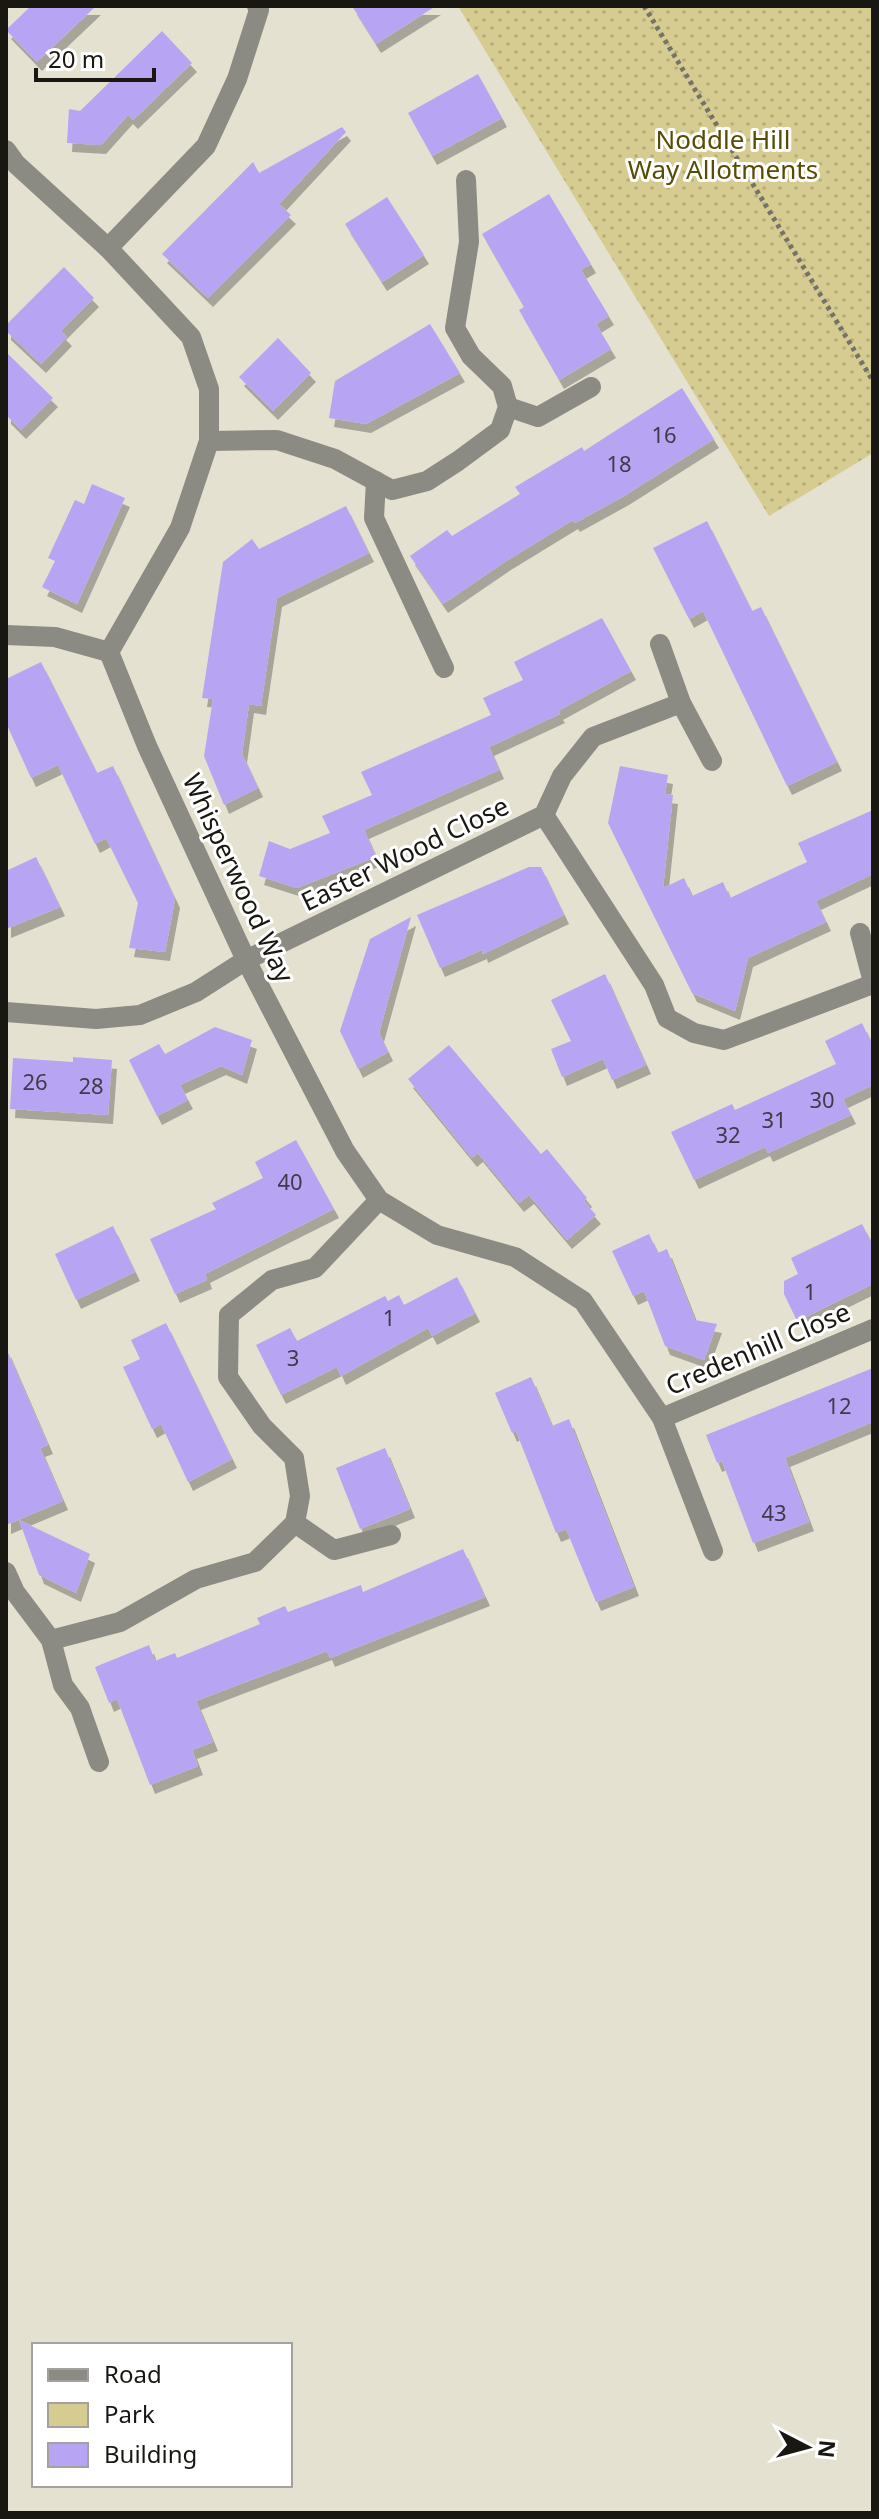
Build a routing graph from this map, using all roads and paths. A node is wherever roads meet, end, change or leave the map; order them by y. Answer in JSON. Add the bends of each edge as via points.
{"nodes":[{"id":1,"x":257,"y":6,"type":"edge"},
{"id":2,"x":644,"y":6,"type":"edge"},
{"id":3,"x":6,"y":150,"type":"edge"},
{"id":4,"x":466,"y":180,"type":"dead end"},
{"id":5,"x":108,"y":248,"type":"junction"},
{"id":6,"x":873,"y":381,"type":"edge"},
{"id":7,"x":591,"y":387,"type":"dead end"},
{"id":8,"x":508,"y":407,"type":"junction"},
{"id":9,"x":209,"y":441,"type":"junction"},
{"id":10,"x":376,"y":481,"type":"junction"},
{"id":11,"x":6,"y":635,"type":"edge"},
{"id":12,"x":660,"y":644,"type":"dead end"},
{"id":13,"x":109,"y":652,"type":"junction"},
{"id":14,"x":444,"y":668,"type":"dead end"},
{"id":15,"x":681,"y":703,"type":"junction"},
{"id":16,"x":712,"y":761,"type":"dead end"},
{"id":17,"x":544,"y":815,"type":"junction"},
{"id":18,"x":860,"y":933,"type":"dead end"},
{"id":19,"x":246,"y":960,"type":"junction"},
{"id":20,"x":873,"y":983,"type":"edge"},
{"id":21,"x":6,"y":1012,"type":"edge"},
{"id":22,"x":379,"y":1200,"type":"junction"},
{"id":23,"x":873,"y":1329,"type":"edge"},
{"id":24,"x":662,"y":1418,"type":"junction"},
{"id":25,"x":295,"y":1523,"type":"junction"},
{"id":26,"x":391,"y":1535,"type":"dead end"},
{"id":27,"x":713,"y":1551,"type":"dead end"},
{"id":28,"x":6,"y":1572,"type":"edge"},
{"id":29,"x":51,"y":1640,"type":"junction"},
{"id":30,"x":99,"y":1762,"type":"dead end"}],
"edges":[{"from":1,"to":5,"type":"street","via":[[237,79],[206,146]]},
{"from":2,"to":6,"type":"path"},
{"from":3,"to":5,"type":"street"},
{"from":4,"to":8,"type":"street","via":[[469,242],[455,328],[471,356],[502,386]]},
{"from":5,"to":9,"type":"street","via":[[191,337],[209,389]]},
{"from":7,"to":8,"type":"street","via":[[538,417]]},
{"from":8,"to":10,"type":"street","via":[[500,430],[427,481],[392,490]]},
{"from":9,"to":10,"type":"street","via":[[277,440],[335,459]]},
{"from":9,"to":13,"type":"street","via":[[180,528]]},
{"from":10,"to":14,"type":"street","via":[[374,518]]},
{"from":11,"to":13,"type":"street","via":[[55,637]]},
{"from":12,"to":15,"type":"street"},
{"from":13,"to":19,"type":"street","name":"Whisperwood Way"},
{"from":15,"to":16,"type":"street"},
{"from":15,"to":17,"type":"street","name":"Easter Wood Close","via":[[593,737],[562,776]]},
{"from":17,"to":19,"type":"street","name":"Easter Wood Close"},
{"from":17,"to":20,"type":"street","name":"Easter Wood Close","via":[[654,985],[667,1018],[694,1033],[724,1040]]},
{"from":18,"to":20,"type":"street","name":"Easter Wood Close"},
{"from":19,"to":21,"type":"street","name":"Easter Wood Close","via":[[196,992],[140,1015],[96,1019]]},
{"from":19,"to":22,"type":"street","name":"Whisperwood Way","via":[[345,1151]]},
{"from":22,"to":24,"type":"street","name":"Whisperwood Way","via":[[437,1235],[515,1257],[583,1301]]},
{"from":22,"to":25,"type":"street","via":[[315,1268],[272,1280],[229,1315],[228,1377],[262,1426],[294,1458],[300,1496]]},
{"from":23,"to":24,"type":"street","name":"Credenhill Close"},
{"from":24,"to":27,"type":"street","name":"Whisperwood Way"},
{"from":25,"to":26,"type":"street","via":[[334,1550]]},
{"from":25,"to":29,"type":"street","via":[[255,1562],[196,1579],[120,1622]]},
{"from":28,"to":29,"type":"street"},
{"from":29,"to":30,"type":"street","via":[[63,1685],[80,1708]]}]}
